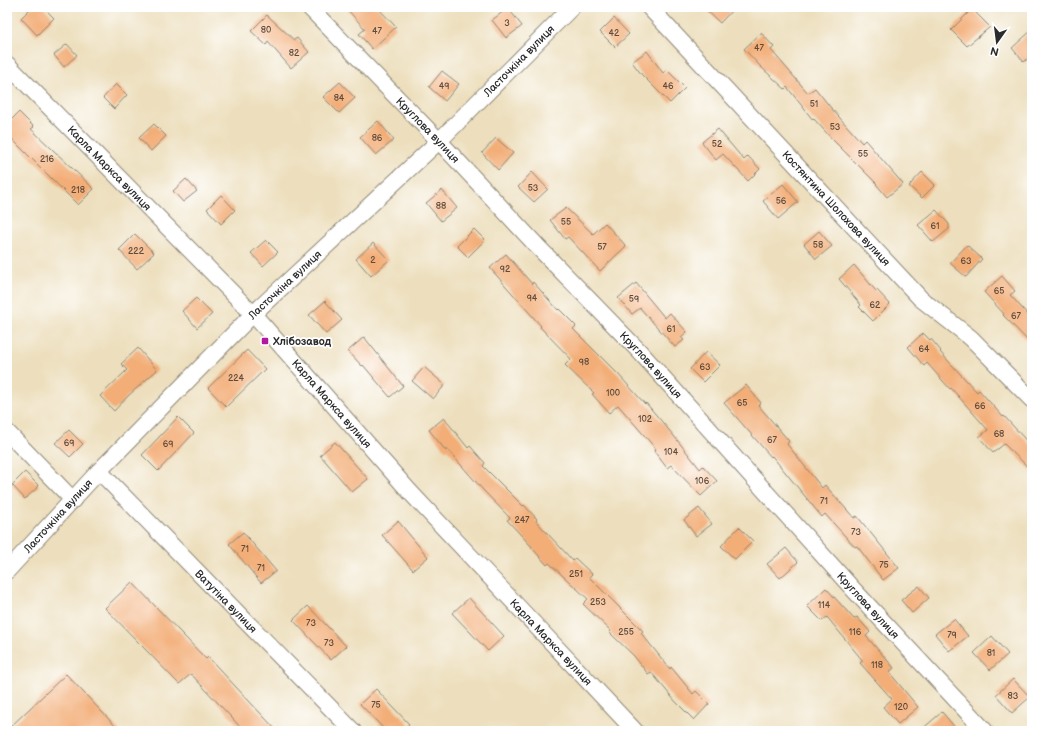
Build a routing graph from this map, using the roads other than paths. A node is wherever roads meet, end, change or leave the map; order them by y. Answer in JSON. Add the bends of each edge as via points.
{"nodes":[{"id":1,"x":309,"y":7,"type":"edge"},
{"id":2,"x":572,"y":7,"type":"edge"},
{"id":3,"x":649,"y":7,"type":"edge"},
{"id":4,"x":7,"y":64,"type":"edge"},
{"id":5,"x":439,"y":140,"type":"junction"},
{"id":6,"x":253,"y":314,"type":"junction"},
{"id":7,"x":1032,"y":400,"type":"edge"},
{"id":8,"x":7,"y":432,"type":"edge"},
{"id":9,"x":99,"y":471,"type":"junction"},
{"id":10,"x":73,"y":500,"type":"junction"},
{"id":11,"x":7,"y":571,"type":"edge"},
{"id":12,"x":354,"y":731,"type":"edge"},
{"id":13,"x":635,"y":731,"type":"edge"},
{"id":14,"x":985,"y":731,"type":"edge"}],
"edges":[{"from":1,"to":5,"type":"street","name":"Круглова вулиця"},
{"from":2,"to":5,"type":"street","name":"Ласточкіна вулиця"},
{"from":3,"to":7,"type":"street","name":"Костянтина Шолохова вулиця","via":[[922,299],[971,338]]},
{"from":4,"to":6,"type":"street","name":"Карла Маркса вулиця"},
{"from":5,"to":6,"type":"street","name":"Ласточкіна вулиця"},
{"from":5,"to":14,"type":"street","name":"Круглова вулиця","via":[[640,352],[852,588]]},
{"from":6,"to":9,"type":"street","name":"Ласточкіна вулиця"},
{"from":6,"to":13,"type":"street","name":"Карла Маркса вулиця","via":[[410,492]]},
{"from":8,"to":10,"type":"street"},
{"from":9,"to":10,"type":"street","name":"Ласточкіна вулиця"},
{"from":9,"to":12,"type":"street","name":"Ватутіна вулиця"},
{"from":10,"to":11,"type":"street","name":"Ласточкіна вулиця"}]}
